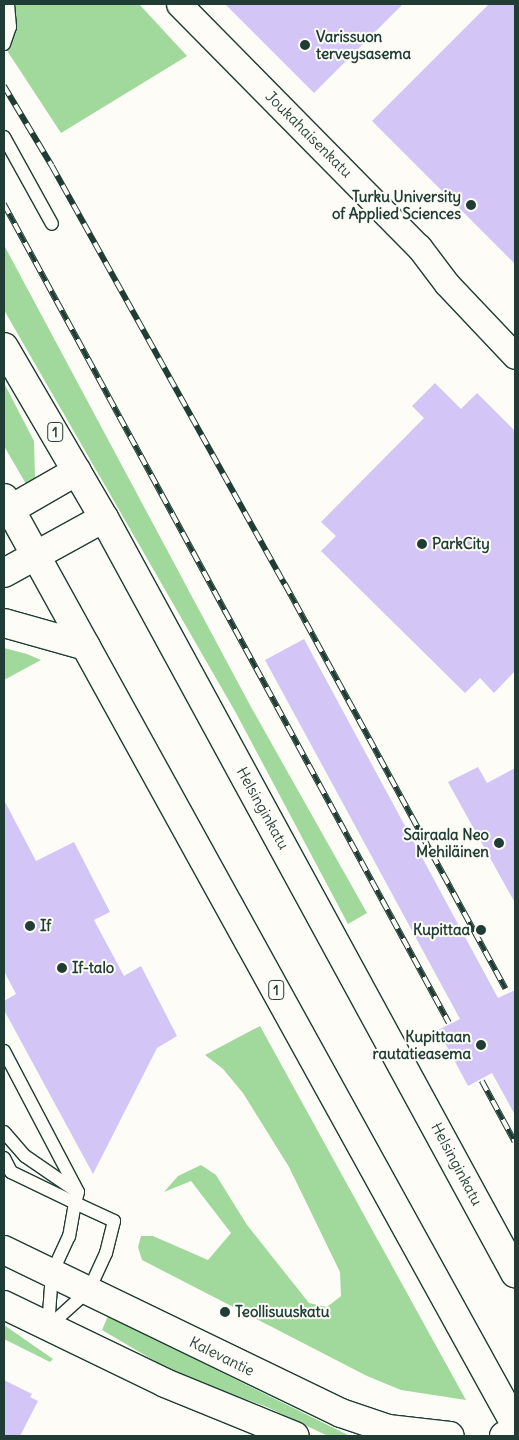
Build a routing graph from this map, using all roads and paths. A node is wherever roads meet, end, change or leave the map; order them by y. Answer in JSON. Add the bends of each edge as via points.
{"nodes":[{"id":1,"x":8,"y":4,"type":"edge"},
{"id":2,"x":179,"y":4,"type":"edge"},
{"id":3,"x":4,"y":44,"type":"edge"},
{"id":4,"x":4,"y":137,"type":"edge"},
{"id":5,"x":52,"y":224,"type":"dead end"},
{"id":6,"x":4,"y":347,"type":"edge"},
{"id":7,"x":515,"y":356,"type":"edge"},
{"id":8,"x":77,"y":471,"type":"junction"},
{"id":9,"x":6,"y":507,"type":"edge"},
{"id":10,"x":104,"y":518,"type":"junction"},
{"id":11,"x":36,"y":556,"type":"junction"},
{"id":12,"x":4,"y":573,"type":"edge"},
{"id":13,"x":4,"y":623,"type":"edge"},
{"id":14,"x":86,"y":646,"type":"junction"},
{"id":15,"x":4,"y":1051,"type":"edge"},
{"id":16,"x":4,"y":1132,"type":"edge"},
{"id":17,"x":4,"y":1158,"type":"edge"},
{"id":18,"x":7,"y":1174,"type":"edge"},
{"id":19,"x":77,"y":1197,"type":"junction"},
{"id":20,"x":4,"y":1250,"type":"edge"},
{"id":21,"x":52,"y":1272,"type":"junction"},
{"id":22,"x":515,"y":1274,"type":"edge"},
{"id":23,"x":89,"y":1290,"type":"junction"},
{"id":24,"x":4,"y":1305,"type":"edge"},
{"id":25,"x":48,"y":1327,"type":"junction"},
{"id":26,"x":515,"y":1424,"type":"edge"},
{"id":27,"x":515,"y":1435,"type":"edge"},
{"id":28,"x":295,"y":1436,"type":"edge"},
{"id":29,"x":433,"y":1436,"type":"edge"},
{"id":30,"x":504,"y":1436,"type":"edge"}],
"edges":[{"from":1,"to":3,"type":"lane","via":[[10,27]]},
{"from":2,"to":7,"type":"street","name":"Joukahaisenkatu","via":[[419,247],[447,284]]},
{"from":4,"to":5,"type":"lane"},
{"from":6,"to":8,"type":"main road","name":"Helsinginkatu","number":"1"},
{"from":8,"to":9,"type":"main road"},
{"from":8,"to":10,"type":"main road","name":"Helsinginkatu","number":"1"},
{"from":9,"to":11,"type":"main road","number":"1"},
{"from":10,"to":11,"type":"main road"},
{"from":10,"to":22,"type":"main road","name":"Helsinginkatu","number":"1"},
{"from":11,"to":12,"type":"main road"},
{"from":11,"to":14,"type":"main road","number":"1"},
{"from":13,"to":14,"type":"main road"},
{"from":14,"to":26,"type":"main road","number":"1"},
{"from":15,"to":19,"type":"lane"},
{"from":16,"to":19,"type":"lane","via":[[25,1156]]},
{"from":17,"to":18,"type":"lane"},
{"from":18,"to":19,"type":"lane"},
{"from":19,"to":21,"type":"lane","via":[[69,1236]]},
{"from":19,"to":23,"type":"lane","via":[[114,1221],[106,1253]]},
{"from":20,"to":21,"type":"main road","name":"Kalevantie"},
{"from":21,"to":23,"type":"main road","name":"Kalevantie"},
{"from":21,"to":25,"type":"lane"},
{"from":23,"to":25,"type":"lane"},
{"from":23,"to":29,"type":"main road","name":"Kalevantie","via":[[320,1405],[388,1429]]},
{"from":24,"to":25,"type":"main road"},
{"from":25,"to":28,"type":"main road","via":[[165,1383]]},
{"from":27,"to":30,"type":"main road"}]}
